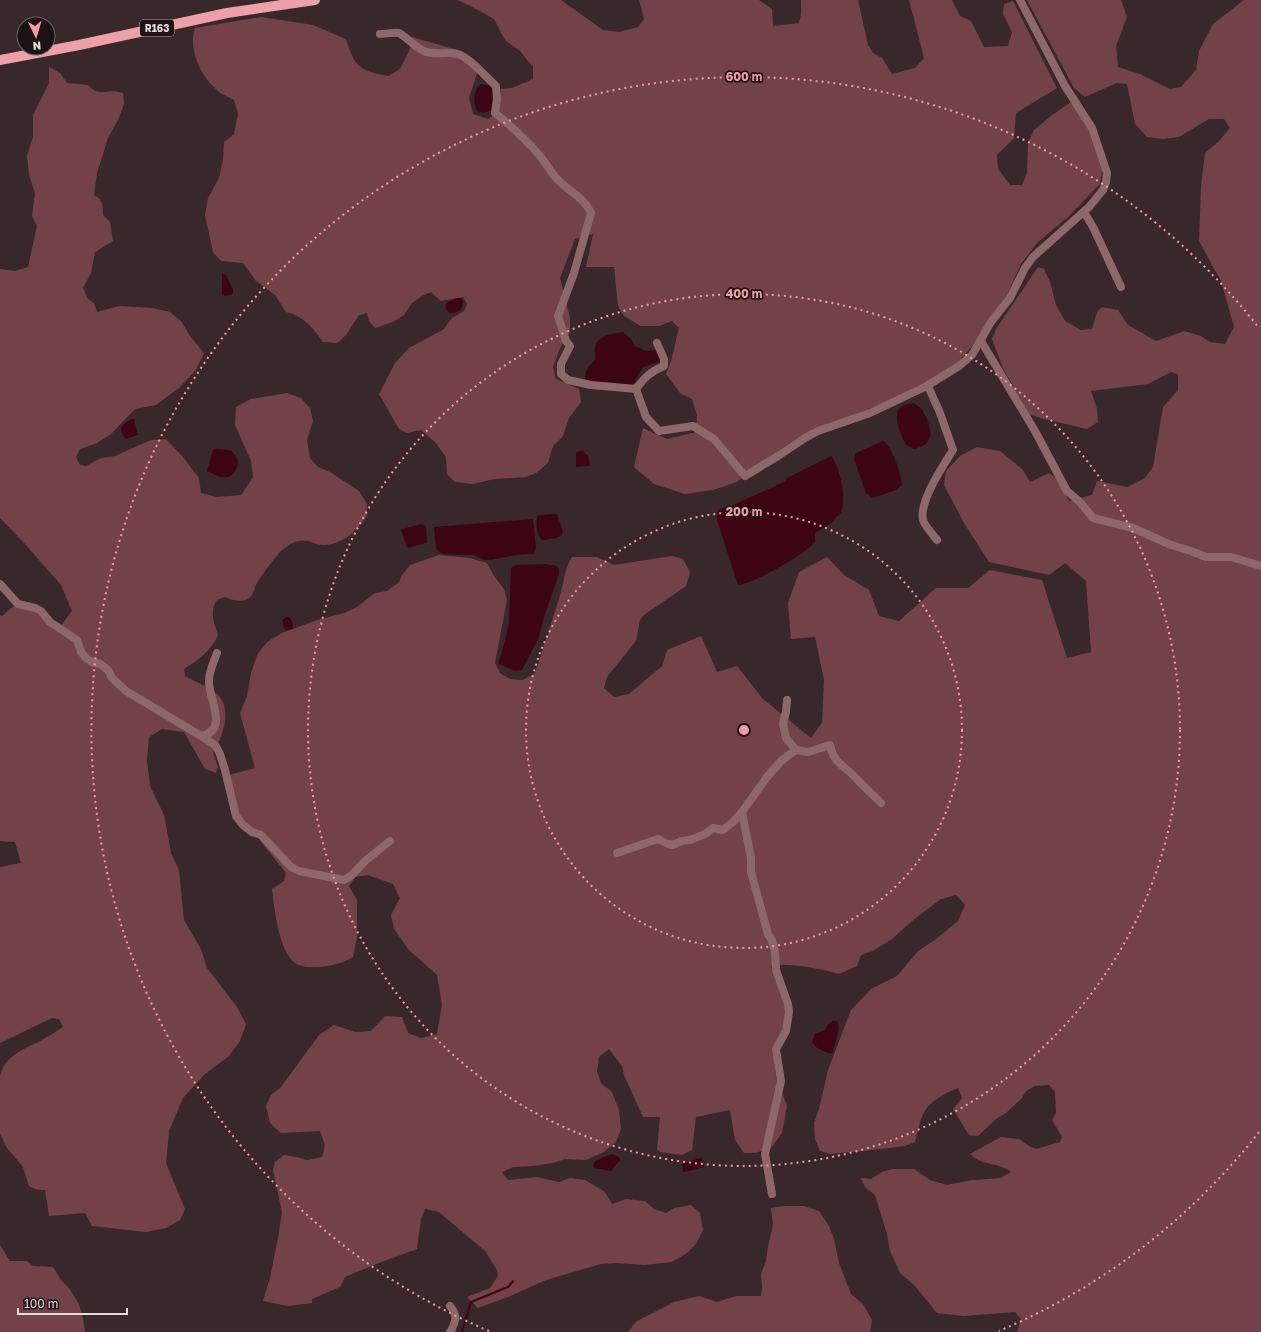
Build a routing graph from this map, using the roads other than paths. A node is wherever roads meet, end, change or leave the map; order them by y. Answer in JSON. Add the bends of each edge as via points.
{"nodes":[{"id":1,"x":315,"y":0,"type":"edge"},
{"id":2,"x":1020,"y":0,"type":"edge"},
{"id":3,"x":380,"y":34,"type":"dead end"},
{"id":4,"x":0,"y":60,"type":"edge"},
{"id":5,"x":1084,"y":212,"type":"junction"},
{"id":6,"x":1121,"y":287,"type":"dead end"},
{"id":7,"x":981,"y":341,"type":"junction"},
{"id":8,"x":657,"y":343,"type":"dead end"},
{"id":9,"x":928,"y":386,"type":"junction"},
{"id":10,"x":636,"y":389,"type":"junction"},
{"id":11,"x":937,"y":540,"type":"dead end"},
{"id":12,"x":1261,"y":566,"type":"edge"},
{"id":13,"x":0,"y":584,"type":"edge"},
{"id":14,"x":217,"y":654,"type":"dead end"},
{"id":15,"x":787,"y":700,"type":"dead end"},
{"id":16,"x":201,"y":736,"type":"junction"},
{"id":17,"x":796,"y":750,"type":"junction"},
{"id":18,"x":881,"y":803,"type":"dead end"},
{"id":19,"x":742,"y":812,"type":"junction"},
{"id":20,"x":390,"y":841,"type":"dead end"},
{"id":21,"x":617,"y":853,"type":"dead end"},
{"id":22,"x":772,"y":1194,"type":"dead end"},
{"id":23,"x":450,"y":1306,"type":"dead end"},
{"id":24,"x":450,"y":1332,"type":"edge"}],
"edges":[{"from":1,"to":4,"type":"main road","number":"R163","via":[[216,15]]},
{"from":2,"to":5,"type":"street","via":[[1065,86],[1092,128],[1107,173],[1103,190]]},
{"from":3,"to":10,"type":"street","via":[[402,34],[423,51],[458,54],[474,65],[496,86],[495,113],[512,126],[539,154],[556,178],[583,200],[591,213],[574,273],[558,316],[570,346],[561,364],[561,374],[568,380],[591,385]]},
{"from":5,"to":6,"type":"street"},
{"from":5,"to":7,"type":"street","via":[[1033,256],[1010,298],[991,322]]},
{"from":7,"to":9,"type":"street","via":[[964,362]]},
{"from":7,"to":12,"type":"street","via":[[1035,431],[1067,491],[1093,518],[1133,528],[1206,557],[1231,557]]},
{"from":8,"to":10,"type":"street","via":[[664,359],[664,366],[644,378]]},
{"from":9,"to":10,"type":"street","via":[[870,413],[818,431],[745,476],[714,439],[693,426],[659,431],[646,417]]},
{"from":9,"to":11,"type":"street","via":[[953,450],[928,493],[924,507],[923,520]]},
{"from":13,"to":16,"type":"street","via":[[18,604],[42,611],[50,622],[77,640],[86,658],[108,670],[112,678],[126,691]]},
{"from":14,"to":16,"type":"street","via":[[208,680],[217,718],[216,726],[207,735]]},
{"from":15,"to":17,"type":"street","via":[[783,724],[786,738]]},
{"from":16,"to":20,"type":"street","via":[[216,745],[220,754],[236,816],[243,825],[268,841],[291,867],[344,880]]},
{"from":17,"to":18,"type":"street","via":[[808,752],[830,745],[832,753],[844,769]]},
{"from":17,"to":19,"type":"street","via":[[777,765]]},
{"from":19,"to":21,"type":"street","via":[[723,830],[713,828],[705,834],[673,845],[658,839]]},
{"from":19,"to":22,"type":"street","via":[[751,858],[751,872],[768,934],[772,940],[776,970],[789,1012],[786,1031],[776,1048],[781,1081],[764,1154]]},
{"from":23,"to":24,"type":"street","via":[[456,1320]]}]}
